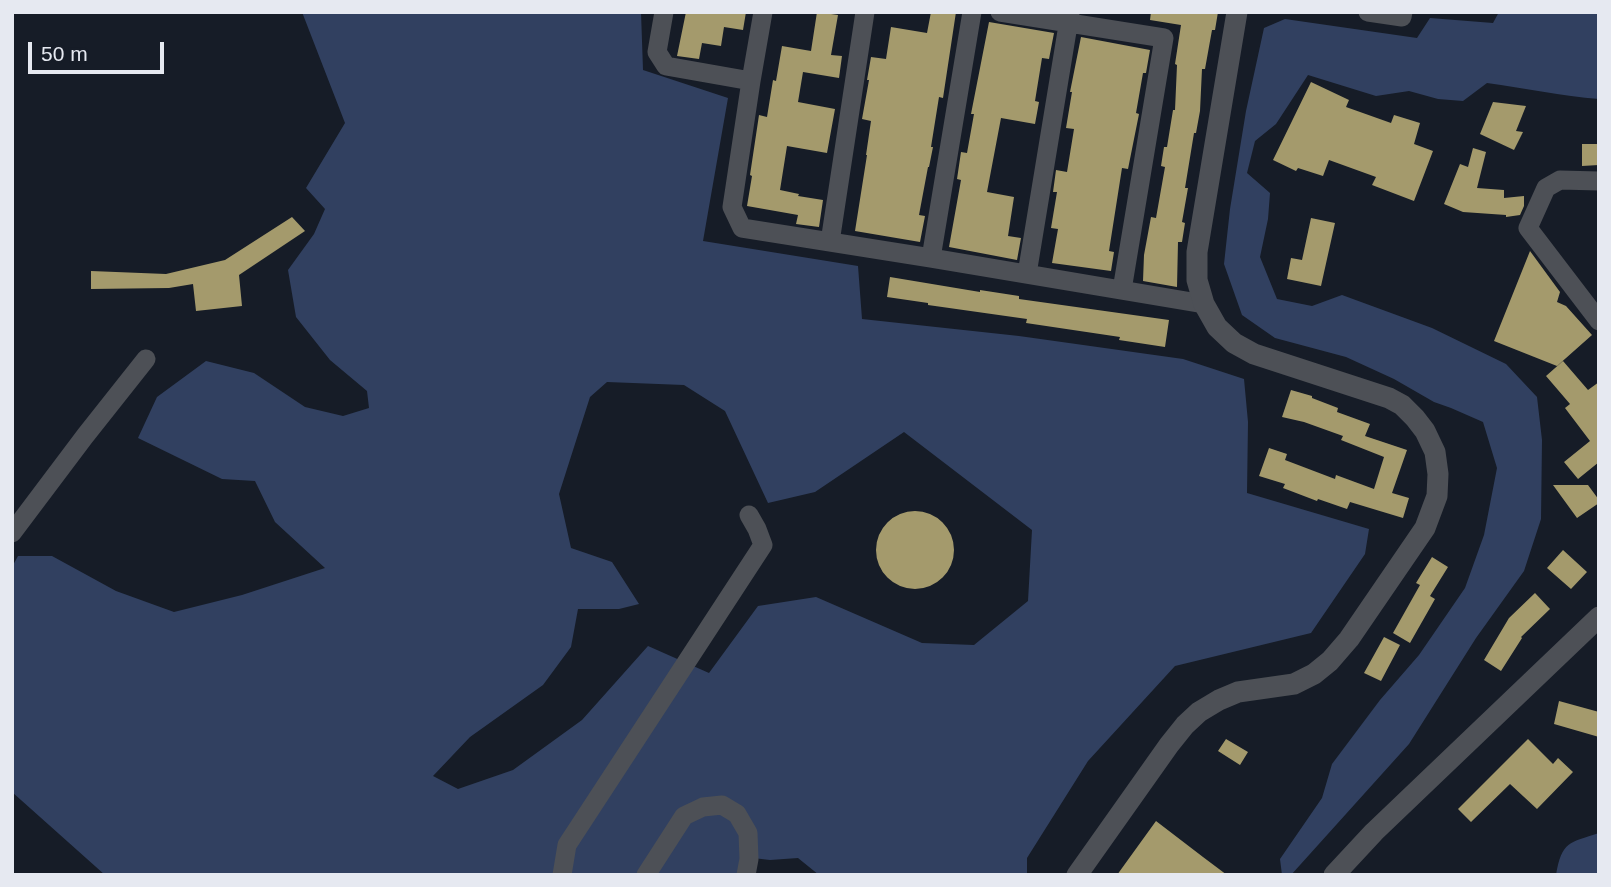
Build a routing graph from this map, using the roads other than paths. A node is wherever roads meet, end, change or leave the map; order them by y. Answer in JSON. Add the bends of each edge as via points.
{"nodes":[{"id":1,"x":664,"y":12,"type":"edge"},
{"id":2,"x":763,"y":12,"type":"edge"},
{"id":3,"x":865,"y":12,"type":"edge"},
{"id":4,"x":972,"y":12,"type":"edge"},
{"id":5,"x":1000,"y":12,"type":"edge"},
{"id":6,"x":1237,"y":12,"type":"edge"},
{"id":7,"x":1368,"y":12,"type":"edge"},
{"id":8,"x":1403,"y":12,"type":"edge"},
{"id":9,"x":1070,"y":18,"type":"edge"},
{"id":10,"x":751,"y":81,"type":"junction"},
{"id":11,"x":1599,"y":181,"type":"edge"},
{"id":12,"x":830,"y":242,"type":"junction"},
{"id":13,"x":931,"y":258,"type":"junction"},
{"id":14,"x":1027,"y":274,"type":"junction"},
{"id":15,"x":1122,"y":290,"type":"junction"},
{"id":16,"x":1205,"y":304,"type":"junction"},
{"id":17,"x":1599,"y":321,"type":"edge"},
{"id":18,"x":146,"y":359,"type":"dead end"},
{"id":19,"x":749,"y":515,"type":"dead end"},
{"id":20,"x":12,"y":533,"type":"edge"},
{"id":21,"x":1599,"y":617,"type":"edge"},
{"id":22,"x":562,"y":875,"type":"edge"},
{"id":23,"x":646,"y":875,"type":"edge"},
{"id":24,"x":746,"y":875,"type":"edge"},
{"id":25,"x":1077,"y":875,"type":"edge"},
{"id":26,"x":1335,"y":875,"type":"edge"}],
"edges":[{"from":1,"to":10,"type":"street","via":[[657,51],[666,66]]},
{"from":2,"to":10,"type":"street"},
{"from":3,"to":12,"type":"street"},
{"from":4,"to":13,"type":"street"},
{"from":5,"to":9,"type":"street"},
{"from":6,"to":16,"type":"street","via":[[1197,253],[1197,280]]},
{"from":7,"to":8,"type":"street","via":[[1402,17]]},
{"from":9,"to":14,"type":"street"},
{"from":9,"to":15,"type":"street","via":[[1164,38]]},
{"from":10,"to":12,"type":"street","via":[[732,207],[742,228]]},
{"from":11,"to":17,"type":"street","via":[[1560,180],[1546,188],[1528,228]]},
{"from":12,"to":13,"type":"street"},
{"from":13,"to":14,"type":"street"},
{"from":14,"to":15,"type":"street"},
{"from":15,"to":16,"type":"street"},
{"from":16,"to":25,"type":"street","via":[[1217,327],[1254,354],[1402,405],[1425,431],[1435,453],[1437,496],[1425,528],[1330,661],[1294,684],[1238,692],[1199,712],[1169,745]]},
{"from":18,"to":20,"type":"street"},
{"from":19,"to":22,"type":"street","via":[[763,545],[567,845]]},
{"from":21,"to":26,"type":"street"},
{"from":23,"to":24,"type":"street","via":[[684,816],[702,807],[722,805],[737,814],[748,833]]}]}
